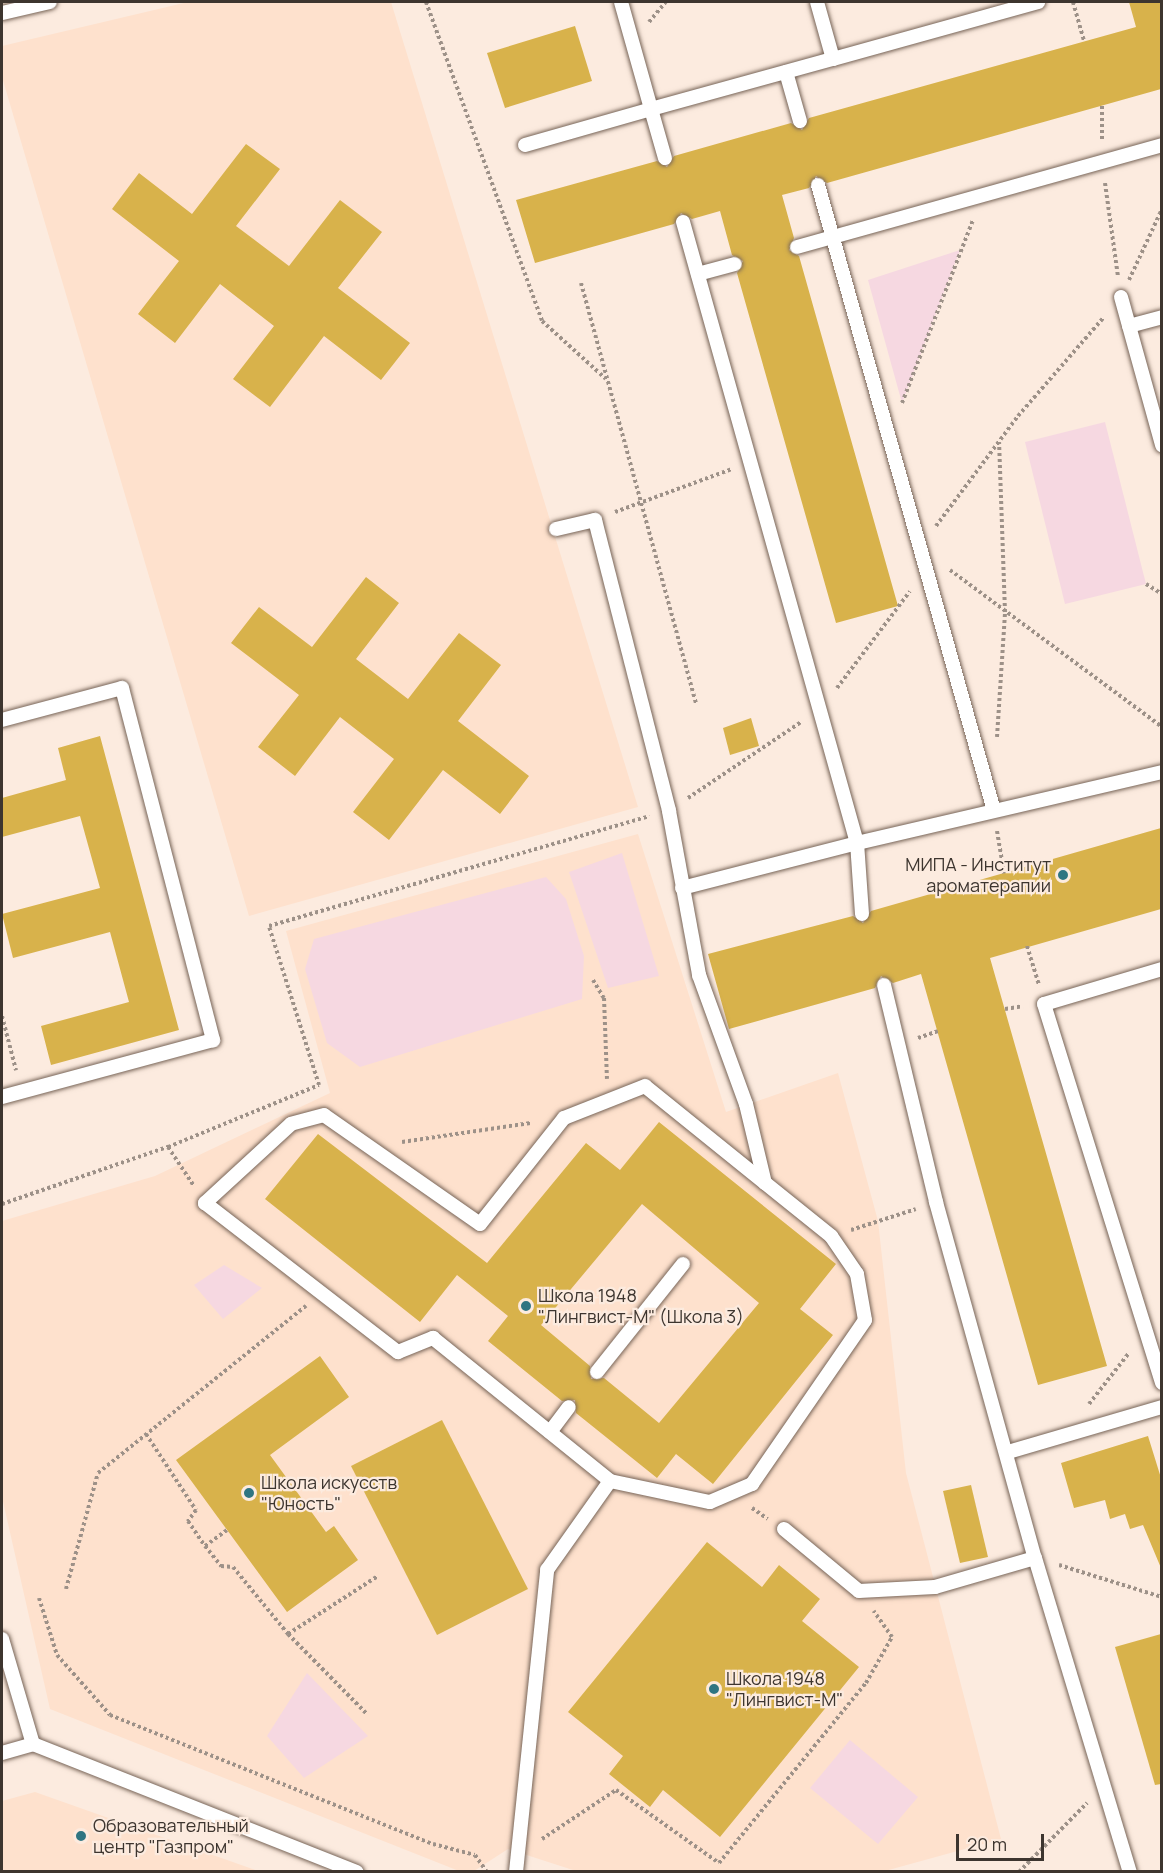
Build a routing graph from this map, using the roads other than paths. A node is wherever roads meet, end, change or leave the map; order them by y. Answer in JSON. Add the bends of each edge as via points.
{"nodes":[{"id":1,"x":50,"y":2,"type":"edge"},
{"id":2,"x":621,"y":2,"type":"edge"},
{"id":3,"x":817,"y":2,"type":"edge"},
{"id":4,"x":1038,"y":2,"type":"edge"},
{"id":5,"x":2,"y":13,"type":"edge"},
{"id":6,"x":833,"y":59,"type":"junction"},
{"id":7,"x":786,"y":72,"type":"junction"},
{"id":8,"x":651,"y":109,"type":"junction"},
{"id":9,"x":800,"y":121,"type":"dead end"},
{"id":10,"x":525,"y":145,"type":"dead end"},
{"id":11,"x":1161,"y":145,"type":"edge"},
{"id":12,"x":665,"y":158,"type":"dead end"},
{"id":13,"x":818,"y":185,"type":"dead end"},
{"id":14,"x":683,"y":222,"type":"dead end"},
{"id":15,"x":833,"y":237,"type":"junction"},
{"id":16,"x":797,"y":247,"type":"dead end"},
{"id":17,"x":735,"y":264,"type":"dead end"},
{"id":18,"x":698,"y":274,"type":"junction"},
{"id":19,"x":1121,"y":297,"type":"road end"},
{"id":20,"x":1161,"y":317,"type":"edge"},
{"id":21,"x":1129,"y":326,"type":"junction"},
{"id":22,"x":1161,"y":445,"type":"edge"},
{"id":23,"x":556,"y":529,"type":"dead end"},
{"id":24,"x":2,"y":720,"type":"edge"},
{"id":25,"x":1161,"y":772,"type":"edge"},
{"id":26,"x":993,"y":807,"type":"junction"},
{"id":27,"x":857,"y":843,"type":"junction"},
{"id":28,"x":682,"y":888,"type":"junction"},
{"id":29,"x":862,"y":914,"type":"dead end"},
{"id":30,"x":1161,"y":969,"type":"edge"},
{"id":31,"x":884,"y":985,"type":"dead end"},
{"id":32,"x":2,"y":1096,"type":"edge"},
{"id":33,"x":765,"y":1183,"type":"junction"},
{"id":34,"x":683,"y":1264,"type":"dead end"},
{"id":35,"x":597,"y":1372,"type":"dead end"},
{"id":36,"x":1161,"y":1383,"type":"edge"},
{"id":37,"x":569,"y":1407,"type":"dead end"},
{"id":38,"x":1161,"y":1407,"type":"edge"},
{"id":39,"x":550,"y":1432,"type":"junction"},
{"id":40,"x":1008,"y":1452,"type":"junction"},
{"id":41,"x":610,"y":1481,"type":"junction"},
{"id":42,"x":784,"y":1529,"type":"road end"},
{"id":43,"x":1035,"y":1558,"type":"junction"},
{"id":44,"x":2,"y":1639,"type":"edge"},
{"id":45,"x":33,"y":1744,"type":"junction"},
{"id":46,"x":2,"y":1753,"type":"edge"},
{"id":47,"x":357,"y":1872,"type":"edge"},
{"id":48,"x":516,"y":1872,"type":"edge"},
{"id":49,"x":1130,"y":1872,"type":"edge"}],
"edges":[{"from":1,"to":5,"type":"lane"},
{"from":2,"to":8,"type":"lane"},
{"from":3,"to":6,"type":"lane"},
{"from":4,"to":6,"type":"lane"},
{"from":6,"to":7,"type":"lane"},
{"from":7,"to":8,"type":"lane"},
{"from":7,"to":9,"type":"lane"},
{"from":8,"to":10,"type":"lane"},
{"from":8,"to":12,"type":"lane"},
{"from":11,"to":15,"type":"lane"},
{"from":13,"to":15,"type":"lane"},
{"from":14,"to":18,"type":"lane"},
{"from":15,"to":16,"type":"lane"},
{"from":15,"to":26,"type":"lane"},
{"from":17,"to":18,"type":"lane"},
{"from":18,"to":27,"type":"lane"},
{"from":19,"to":21,"type":"lane"},
{"from":20,"to":21,"type":"lane"},
{"from":21,"to":22,"type":"lane"},
{"from":23,"to":28,"type":"lane","via":[[595,520],[669,811]]},
{"from":24,"to":32,"type":"lane","via":[[122,688],[213,1040]]},
{"from":25,"to":26,"type":"lane","via":[[1073,796]]},
{"from":26,"to":27,"type":"lane"},
{"from":27,"to":28,"type":"lane"},
{"from":27,"to":29,"type":"lane"},
{"from":28,"to":33,"type":"lane","via":[[699,975],[746,1104]]},
{"from":30,"to":36,"type":"lane","via":[[1044,1004]]},
{"from":31,"to":40,"type":"lane","via":[[936,1202]]},
{"from":33,"to":39,"type":"lane","via":[[645,1086],[564,1118],[480,1224],[324,1115],[291,1124],[205,1203],[398,1352],[433,1338]]},
{"from":33,"to":41,"type":"lane","via":[[831,1236],[857,1274],[865,1320],[752,1485],[710,1502]]},
{"from":34,"to":35,"type":"lane"},
{"from":37,"to":39,"type":"lane"},
{"from":38,"to":40,"type":"lane"},
{"from":39,"to":41,"type":"lane"},
{"from":40,"to":43,"type":"lane"},
{"from":41,"to":48,"type":"lane","via":[[548,1570]]},
{"from":42,"to":43,"type":"lane","via":[[859,1591],[935,1587]]},
{"from":43,"to":49,"type":"lane"},
{"from":44,"to":45,"type":"lane"},
{"from":45,"to":46,"type":"lane"},
{"from":45,"to":47,"type":"lane"}]}
